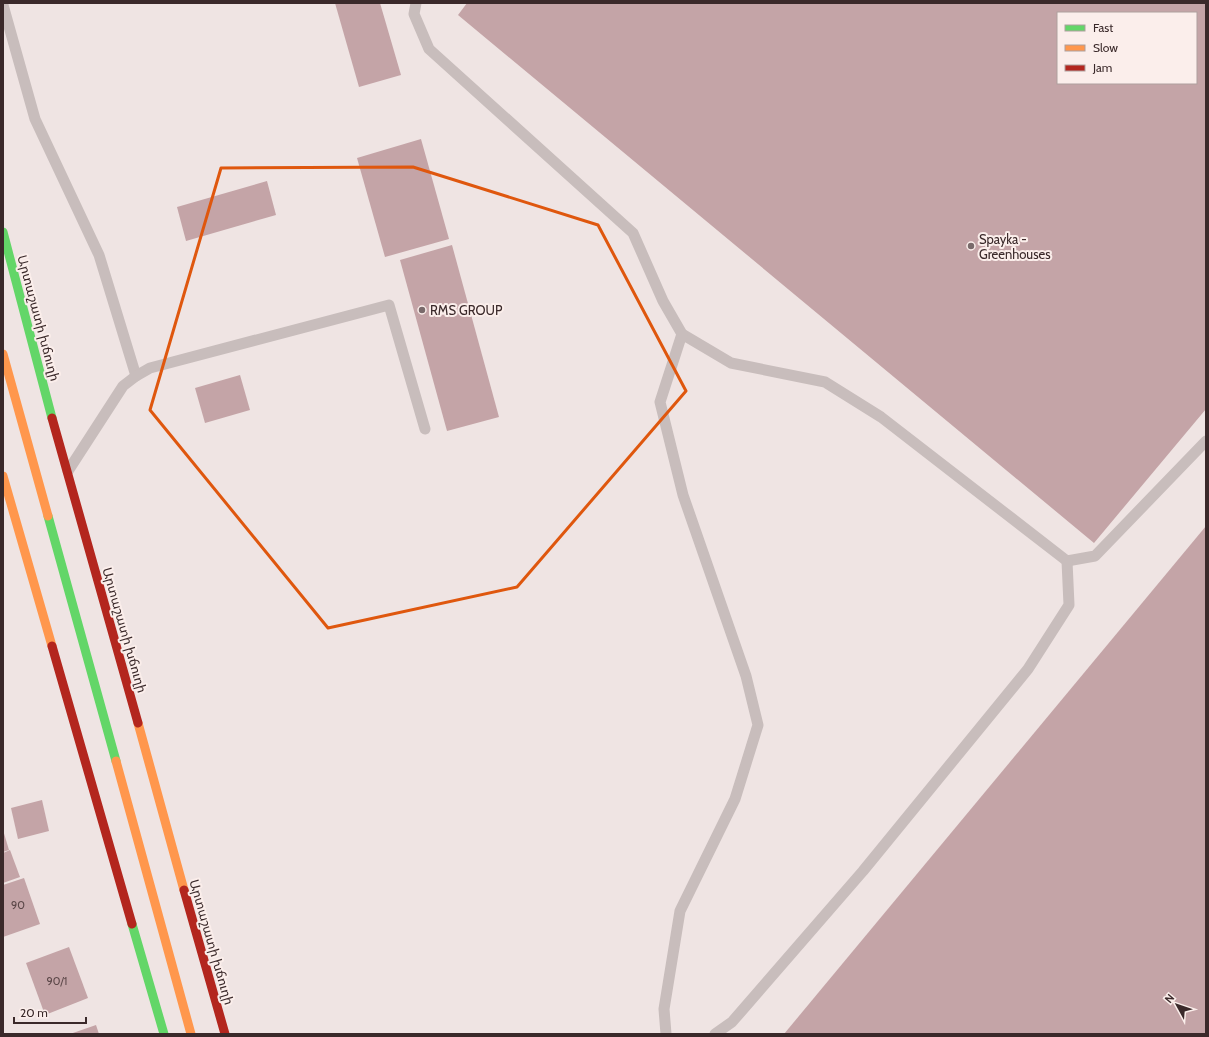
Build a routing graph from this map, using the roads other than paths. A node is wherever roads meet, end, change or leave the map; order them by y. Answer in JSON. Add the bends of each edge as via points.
{"nodes":[{"id":1,"x":416,"y":3,"type":"edge"},
{"id":2,"x":3,"y":5,"type":"edge"},
{"id":3,"x":3,"y":232,"type":"edge"},
{"id":4,"x":682,"y":334,"type":"junction"},
{"id":5,"x":3,"y":354,"type":"edge"},
{"id":6,"x":136,"y":376,"type":"junction"},
{"id":7,"x":425,"y":429,"type":"dead end"},
{"id":8,"x":1206,"y":441,"type":"edge"},
{"id":9,"x":67,"y":472,"type":"junction"},
{"id":10,"x":3,"y":476,"type":"edge"},
{"id":11,"x":1067,"y":561,"type":"junction"},
{"id":12,"x":164,"y":1034,"type":"edge"},
{"id":13,"x":191,"y":1034,"type":"edge"},
{"id":14,"x":225,"y":1034,"type":"edge"},
{"id":15,"x":666,"y":1034,"type":"edge"},
{"id":16,"x":715,"y":1034,"type":"edge"}],
"edges":[{"from":1,"to":4,"type":"lane","via":[[414,14],[429,49],[633,233],[663,301]]},
{"from":2,"to":6,"type":"lane","via":[[35,119],[99,255]]},
{"from":3,"to":9,"type":"main road","name":"Արտաշատի խճուղի"},
{"from":4,"to":11,"type":"lane","via":[[731,363],[825,382],[881,417]]},
{"from":4,"to":15,"type":"lane","via":[[660,402],[684,496],[746,676],[758,725],[735,799],[680,911],[664,1009]]},
{"from":5,"to":13,"type":"main road"},
{"from":6,"to":7,"type":"lane","via":[[150,368],[389,304]]},
{"from":6,"to":9,"type":"lane","via":[[123,386]]},
{"from":8,"to":11,"type":"lane","via":[[1095,556]]},
{"from":9,"to":14,"type":"main road","name":"Արտաշատի խճուղի"},
{"from":10,"to":12,"type":"main road"},
{"from":11,"to":16,"type":"lane","via":[[1069,605],[1028,669],[858,876],[732,1022]]}]}
